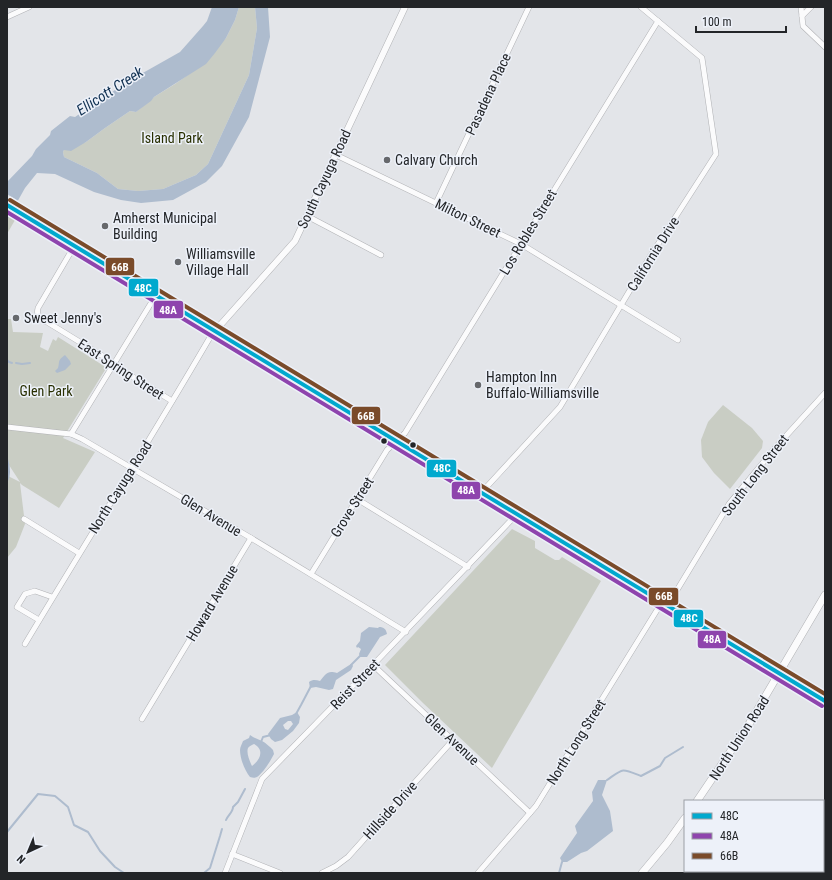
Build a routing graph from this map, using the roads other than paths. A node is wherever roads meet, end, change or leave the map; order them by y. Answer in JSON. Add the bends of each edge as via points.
{"nodes":[{"id":1,"x":29,"y":7,"type":"edge"},
{"id":2,"x":405,"y":7,"type":"edge"},
{"id":3,"x":529,"y":7,"type":"edge"},
{"id":4,"x":640,"y":7,"type":"edge"},
{"id":5,"x":800,"y":7,"type":"edge"},
{"id":6,"x":810,"y":7,"type":"edge"},
{"id":7,"x":802,"y":16,"type":"junction"},
{"id":8,"x":7,"y":17,"type":"edge"},
{"id":9,"x":658,"y":21,"type":"junction"},
{"id":10,"x":825,"y":47,"type":"edge"},
{"id":11,"x":336,"y":154,"type":"junction"},
{"id":12,"x":436,"y":203,"type":"junction"},
{"id":13,"x":10,"y":206,"type":"edge"},
{"id":14,"x":307,"y":216,"type":"junction"},
{"id":15,"x":521,"y":244,"type":"junction"},
{"id":16,"x":76,"y":246,"type":"junction"},
{"id":17,"x":381,"y":255,"type":"dead end"},
{"id":18,"x":156,"y":295,"type":"junction"},
{"id":19,"x":621,"y":305,"type":"junction"},
{"id":20,"x":215,"y":331,"type":"junction"},
{"id":21,"x":678,"y":340,"type":"dead end"},
{"id":22,"x":114,"y":364,"type":"junction"},
{"id":23,"x":825,"y":393,"type":"edge"},
{"id":24,"x":172,"y":401,"type":"junction"},
{"id":25,"x":7,"y":427,"type":"edge"},
{"id":26,"x":71,"y":434,"type":"junction"},
{"id":27,"x":396,"y":441,"type":"junction"},
{"id":28,"x":131,"y":468,"type":"junction"},
{"id":29,"x":481,"y":493,"type":"junction"},
{"id":30,"x":357,"y":499,"type":"junction"},
{"id":31,"x":517,"y":514,"type":"junction"},
{"id":32,"x":24,"y":519,"type":"dead end"},
{"id":33,"x":251,"y":538,"type":"junction"},
{"id":34,"x":79,"y":553,"type":"junction"},
{"id":35,"x":468,"y":566,"type":"junction"},
{"id":36,"x":311,"y":574,"type":"junction"},
{"id":37,"x":825,"y":595,"type":"edge"},
{"id":38,"x":52,"y":597,"type":"junction"},
{"id":39,"x":665,"y":604,"type":"junction"},
{"id":40,"x":39,"y":620,"type":"junction"},
{"id":41,"x":406,"y":632,"type":"junction"},
{"id":42,"x":25,"y":644,"type":"dead end"},
{"id":43,"x":374,"y":665,"type":"junction"},
{"id":44,"x":779,"y":674,"type":"junction"},
{"id":45,"x":825,"y":701,"type":"edge"},
{"id":46,"x":142,"y":719,"type":"dead end"},
{"id":47,"x":453,"y":740,"type":"junction"},
{"id":48,"x":698,"y":800,"type":"edge"},
{"id":49,"x":530,"y":813,"type":"junction"},
{"id":50,"x":684,"y":819,"type":"edge"},
{"id":51,"x":232,"y":854,"type":"junction"},
{"id":52,"x":225,"y":873,"type":"edge"},
{"id":53,"x":280,"y":873,"type":"edge"},
{"id":54,"x":322,"y":873,"type":"edge"},
{"id":55,"x":478,"y":873,"type":"edge"},
{"id":56,"x":642,"y":873,"type":"edge"}],
"edges":[{"from":1,"to":8,"type":"street"},
{"from":2,"to":11,"type":"street","name":"South Cayuga Road"},
{"from":3,"to":12,"type":"street","name":"Pasadena Place"},
{"from":4,"to":9,"type":"street","name":"California Drive"},
{"from":5,"to":7,"type":"street"},
{"from":6,"to":7,"type":"street"},
{"from":7,"to":10,"type":"street","via":[[803,26]]},
{"from":9,"to":15,"type":"street","name":"Los Robles Street"},
{"from":9,"to":19,"type":"street","name":"California Drive","via":[[702,58],[716,154]]},
{"from":11,"to":12,"type":"street","name":"Milton Street"},
{"from":11,"to":14,"type":"street","name":"South Cayuga Road"},
{"from":12,"to":15,"type":"street","name":"Milton Street"},
{"from":13,"to":16,"type":"main road"},
{"from":14,"to":17,"type":"street"},
{"from":14,"to":20,"type":"street","name":"South Cayuga Road","via":[[295,240]]},
{"from":15,"to":19,"type":"street","name":"Milton Street"},
{"from":15,"to":27,"type":"street","name":"Los Robles Street","via":[[405,433]]},
{"from":16,"to":18,"type":"main road"},
{"from":16,"to":22,"type":"street","name":"East Spring Street","via":[[38,308],[37,314],[43,321]]},
{"from":18,"to":20,"type":"main road"},
{"from":18,"to":22,"type":"street"},
{"from":19,"to":21,"type":"street","name":"Milton Street"},
{"from":19,"to":29,"type":"street","name":"California Drive","via":[[560,407]]},
{"from":20,"to":24,"type":"street","name":"North Cayuga Road"},
{"from":20,"to":27,"type":"main road"},
{"from":22,"to":24,"type":"street","name":"East Spring Street"},
{"from":22,"to":26,"type":"street"},
{"from":23,"to":39,"type":"street","name":"South Long Street","via":[[778,444],[729,504]]},
{"from":24,"to":28,"type":"street","name":"North Cayuga Road"},
{"from":25,"to":26,"type":"street","name":"Glen Avenue"},
{"from":26,"to":28,"type":"street","name":"Glen Avenue"},
{"from":27,"to":29,"type":"main road"},
{"from":27,"to":30,"type":"street","name":"Grove Street","via":[[387,450]]},
{"from":28,"to":33,"type":"street","name":"Glen Avenue"},
{"from":28,"to":34,"type":"street","name":"North Cayuga Road"},
{"from":29,"to":31,"type":"main road"},
{"from":30,"to":35,"type":"street"},
{"from":30,"to":36,"type":"street","name":"Grove Street"},
{"from":31,"to":35,"type":"street","name":"Reist Street"},
{"from":31,"to":39,"type":"main road"},
{"from":32,"to":34,"type":"street"},
{"from":33,"to":36,"type":"street","name":"Glen Avenue"},
{"from":33,"to":46,"type":"street","name":"Howard Avenue"},
{"from":34,"to":38,"type":"street","name":"North Cayuga Road"},
{"from":35,"to":41,"type":"street","name":"Reist Street"},
{"from":36,"to":41,"type":"street","name":"Glen Avenue"},
{"from":37,"to":44,"type":"main road","name":"North Union Road"},
{"from":38,"to":40,"type":"street","name":"North Cayuga Road"},
{"from":38,"to":40,"type":"street","via":[[35,590],[25,594],[17,607]]},
{"from":39,"to":44,"type":"main road"},
{"from":39,"to":49,"type":"street","name":"North Long Street"},
{"from":40,"to":42,"type":"street","name":"North Cayuga Road"},
{"from":41,"to":43,"type":"street","name":"Reist Street"},
{"from":43,"to":47,"type":"street","name":"Glen Avenue"},
{"from":43,"to":51,"type":"street","name":"Reist Street","via":[[262,779]]},
{"from":44,"to":45,"type":"main road"},
{"from":44,"to":48,"type":"main road","name":"North Union Road","via":[[746,729]]},
{"from":47,"to":49,"type":"street","name":"Glen Avenue"},
{"from":47,"to":54,"type":"street","name":"Hillside Drive","via":[[348,857]]},
{"from":49,"to":55,"type":"street","name":"North Long Street"},
{"from":50,"to":56,"type":"main road"},
{"from":51,"to":52,"type":"street","name":"Reist Street"},
{"from":51,"to":53,"type":"street"}]}
